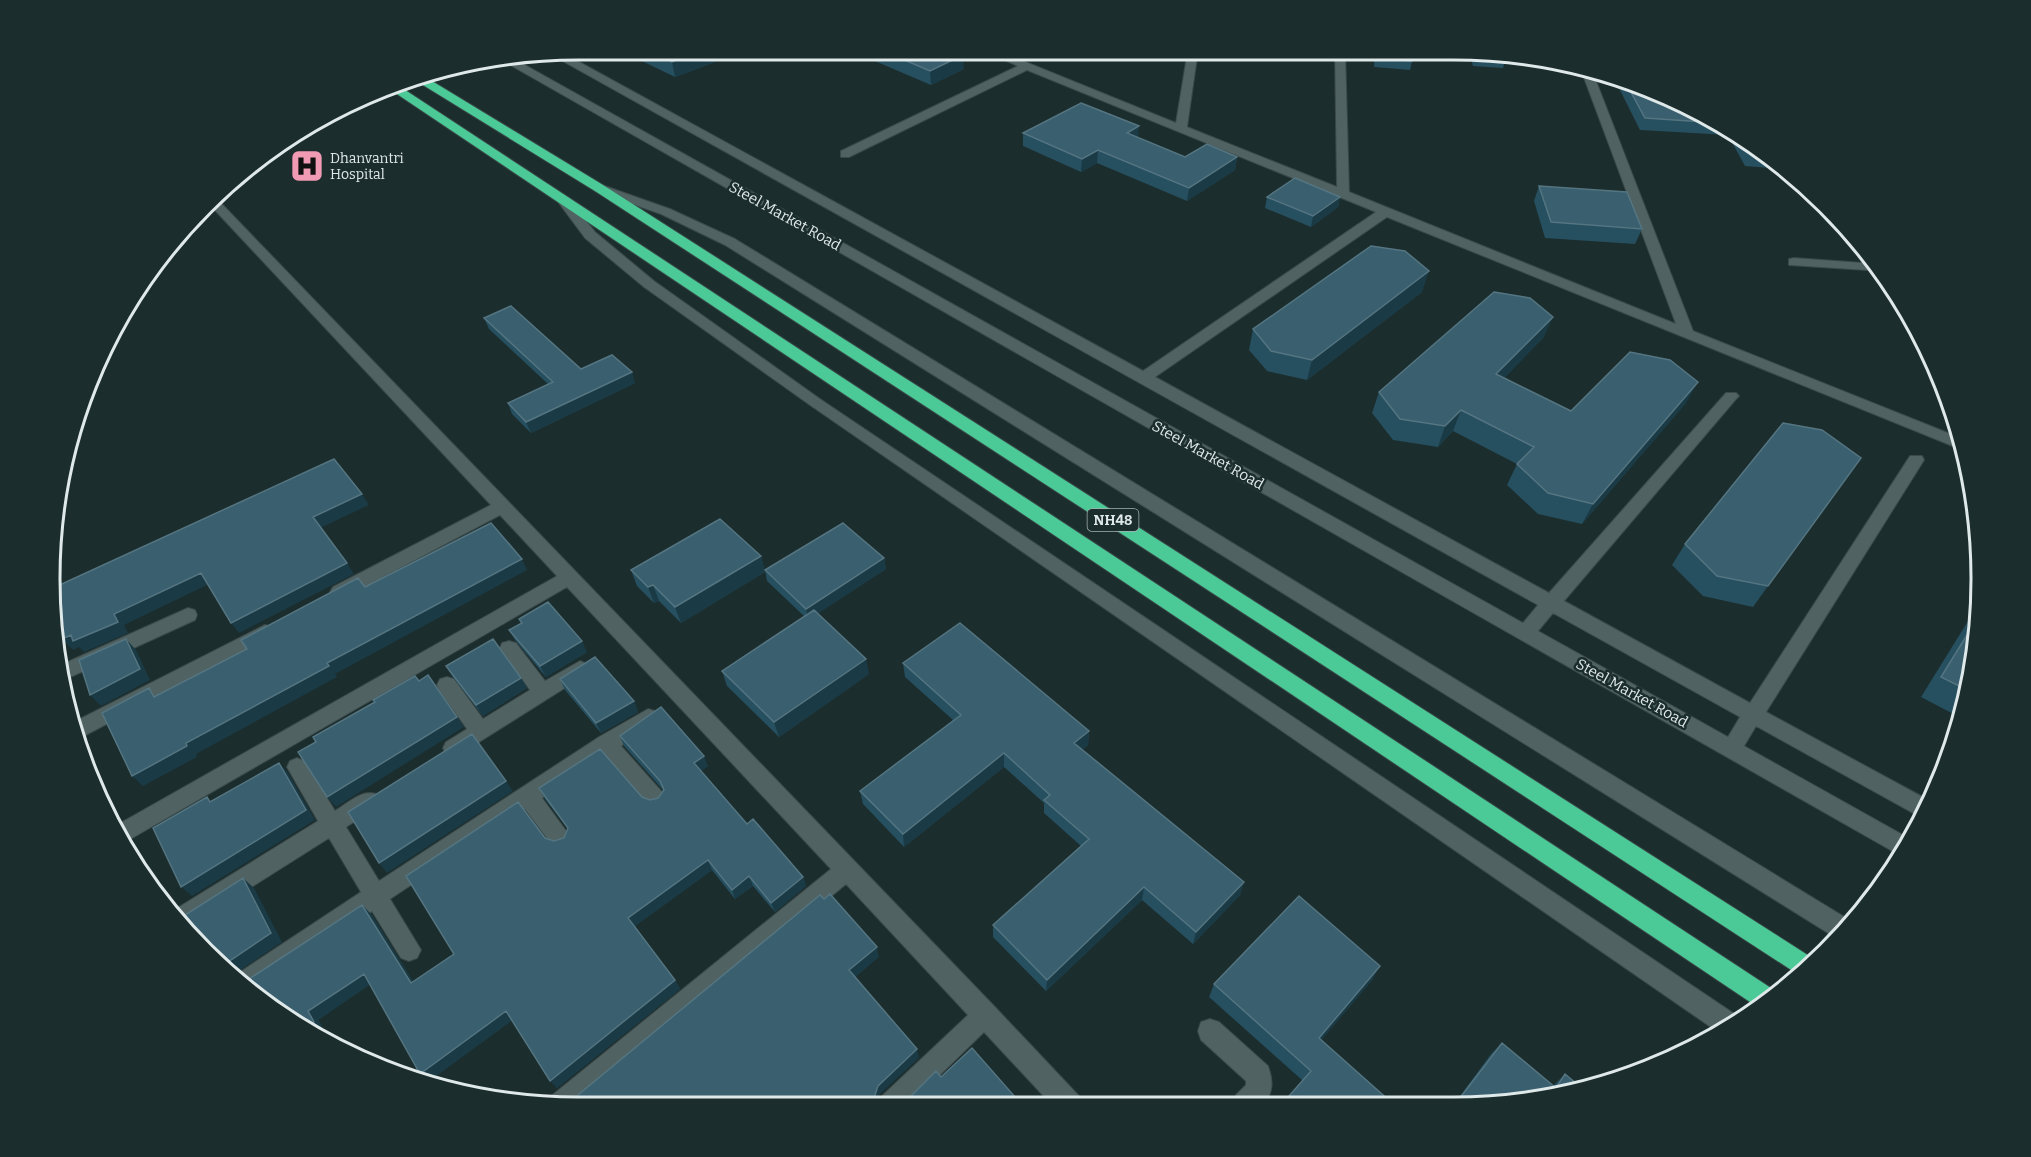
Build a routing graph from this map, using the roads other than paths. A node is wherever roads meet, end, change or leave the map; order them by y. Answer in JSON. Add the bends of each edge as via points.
{"nodes":[{"id":1,"x":567,"y":60,"type":"edge"},
{"id":2,"x":1012,"y":60,"type":"edge"},
{"id":3,"x":1191,"y":60,"type":"edge"},
{"id":4,"x":1340,"y":60,"type":"edge"},
{"id":5,"x":515,"y":64,"type":"edge"},
{"id":6,"x":1027,"y":66,"type":"junction"},
{"id":7,"x":1590,"y":79,"type":"edge"},
{"id":8,"x":427,"y":83,"type":"edge"},
{"id":9,"x":401,"y":92,"type":"edge"},
{"id":10,"x":1181,"y":128,"type":"junction"},
{"id":11,"x":845,"y":154,"type":"dead end"},
{"id":12,"x":790,"y":184,"type":"junction"},
{"id":13,"x":599,"y":188,"type":"junction"},
{"id":14,"x":1343,"y":194,"type":"junction"},
{"id":15,"x":562,"y":199,"type":"junction"},
{"id":16,"x":757,"y":201,"type":"junction"},
{"id":17,"x":218,"y":206,"type":"edge"},
{"id":18,"x":1388,"y":211,"type":"junction"},
{"id":19,"x":1794,"y":262,"type":"dead end"},
{"id":20,"x":1867,"y":267,"type":"edge"},
{"id":21,"x":1687,"y":333,"type":"junction"},
{"id":22,"x":1142,"y":379,"type":"junction"},
{"id":23,"x":1731,"y":396,"type":"dead end"},
{"id":24,"x":1952,"y":441,"type":"edge"},
{"id":25,"x":1916,"y":460,"type":"dead end"},
{"id":26,"x":503,"y":506,"type":"junction"},
{"id":27,"x":570,"y":577,"type":"junction"},
{"id":28,"x":327,"y":599,"type":"edge"},
{"id":29,"x":1551,"y":603,"type":"junction"},
{"id":30,"x":188,"y":615,"type":"dead end"},
{"id":31,"x":285,"y":621,"type":"edge"},
{"id":32,"x":1525,"y":633,"type":"junction"},
{"id":33,"x":509,"y":648,"type":"edge"},
{"id":34,"x":594,"y":659,"type":"edge"},
{"id":35,"x":68,"y":670,"type":"edge"},
{"id":36,"x":447,"y":685,"type":"edge"},
{"id":37,"x":543,"y":692,"type":"junction"},
{"id":38,"x":1752,"y":714,"type":"junction"},
{"id":39,"x":648,"y":717,"type":"edge"},
{"id":40,"x":83,"y":728,"type":"edge"},
{"id":41,"x":480,"y":731,"type":"junction"},
{"id":42,"x":606,"y":743,"type":"junction"},
{"id":43,"x":1731,"y":749,"type":"junction"},
{"id":44,"x":431,"y":762,"type":"edge"},
{"id":45,"x":297,"y":767,"type":"edge"},
{"id":46,"x":381,"y":793,"type":"edge"},
{"id":47,"x":528,"y":795,"type":"junction"},
{"id":48,"x":655,"y":799,"type":"edge"},
{"id":49,"x":1919,"y":806,"type":"edge"},
{"id":50,"x":331,"y":825,"type":"junction"},
{"id":51,"x":125,"y":831,"type":"edge"},
{"id":52,"x":561,"y":839,"type":"edge"},
{"id":53,"x":1898,"y":844,"type":"edge"},
{"id":54,"x":846,"y":870,"type":"junction"},
{"id":55,"x":375,"y":896,"type":"junction"},
{"id":56,"x":185,"y":916,"type":"edge"},
{"id":57,"x":1837,"y":926,"type":"edge"},
{"id":58,"x":409,"y":950,"type":"dead end"},
{"id":59,"x":1800,"y":963,"type":"edge"},
{"id":60,"x":250,"y":979,"type":"edge"},
{"id":61,"x":1761,"y":995,"type":"edge"},
{"id":62,"x":985,"y":1015,"type":"junction"},
{"id":63,"x":1723,"y":1021,"type":"edge"},
{"id":64,"x":1210,"y":1031,"type":"dead end"},
{"id":65,"x":571,"y":1097,"type":"edge"},
{"id":66,"x":899,"y":1097,"type":"edge"},
{"id":67,"x":1062,"y":1097,"type":"edge"},
{"id":68,"x":1252,"y":1097,"type":"edge"}],
"edges":[{"from":1,"to":12,"type":"street","name":"Steel Market Road"},
{"from":2,"to":6,"type":"street"},
{"from":3,"to":10,"type":"street"},
{"from":4,"to":14,"type":"street"},
{"from":5,"to":16,"type":"street","name":"Steel Market Road"},
{"from":6,"to":10,"type":"street"},
{"from":6,"to":11,"type":"street"},
{"from":7,"to":21,"type":"street"},
{"from":8,"to":13,"type":"highway","number":"NH48"},
{"from":9,"to":15,"type":"highway","number":"NH48"},
{"from":10,"to":14,"type":"street"},
{"from":12,"to":16,"type":"street"},
{"from":12,"to":22,"type":"street","name":"Steel Market Road"},
{"from":13,"to":57,"type":"street","via":[[693,221],[729,242]]},
{"from":13,"to":59,"type":"highway","number":"NH48"},
{"from":14,"to":18,"type":"street"},
{"from":15,"to":61,"type":"highway","number":"NH48"},
{"from":15,"to":63,"type":"street","via":[[590,235],[649,284]]},
{"from":16,"to":32,"type":"street","name":"Steel Market Road"},
{"from":17,"to":26,"type":"street"},
{"from":18,"to":21,"type":"street"},
{"from":18,"to":22,"type":"street"},
{"from":19,"to":20,"type":"street"},
{"from":21,"to":24,"type":"street"},
{"from":22,"to":29,"type":"street","name":"Steel Market Road"},
{"from":23,"to":29,"type":"street"},
{"from":25,"to":38,"type":"street"},
{"from":26,"to":27,"type":"street"},
{"from":26,"to":28,"type":"street"},
{"from":27,"to":51,"type":"street"},
{"from":27,"to":54,"type":"street"},
{"from":29,"to":32,"type":"street"},
{"from":29,"to":38,"type":"street","name":"Steel Market Road"},
{"from":30,"to":35,"type":"street"},
{"from":31,"to":40,"type":"street"},
{"from":32,"to":43,"type":"street","name":"Steel Market Road"},
{"from":33,"to":37,"type":"street"},
{"from":34,"to":37,"type":"street"},
{"from":36,"to":41,"type":"street"},
{"from":37,"to":41,"type":"street"},
{"from":38,"to":43,"type":"street"},
{"from":38,"to":49,"type":"street","name":"Steel Market Road"},
{"from":39,"to":42,"type":"street"},
{"from":41,"to":44,"type":"street"},
{"from":42,"to":47,"type":"street"},
{"from":42,"to":48,"type":"street"},
{"from":43,"to":53,"type":"street","name":"Steel Market Road"},
{"from":45,"to":50,"type":"street"},
{"from":46,"to":50,"type":"street"},
{"from":47,"to":52,"type":"street"},
{"from":47,"to":55,"type":"street"},
{"from":50,"to":55,"type":"street"},
{"from":50,"to":56,"type":"street"},
{"from":54,"to":62,"type":"street"},
{"from":54,"to":65,"type":"street"},
{"from":55,"to":58,"type":"street"},
{"from":55,"to":60,"type":"street"},
{"from":62,"to":66,"type":"street"},
{"from":62,"to":67,"type":"street"},
{"from":64,"to":68,"type":"street","via":[[1259,1075],[1259,1090]]}]}
